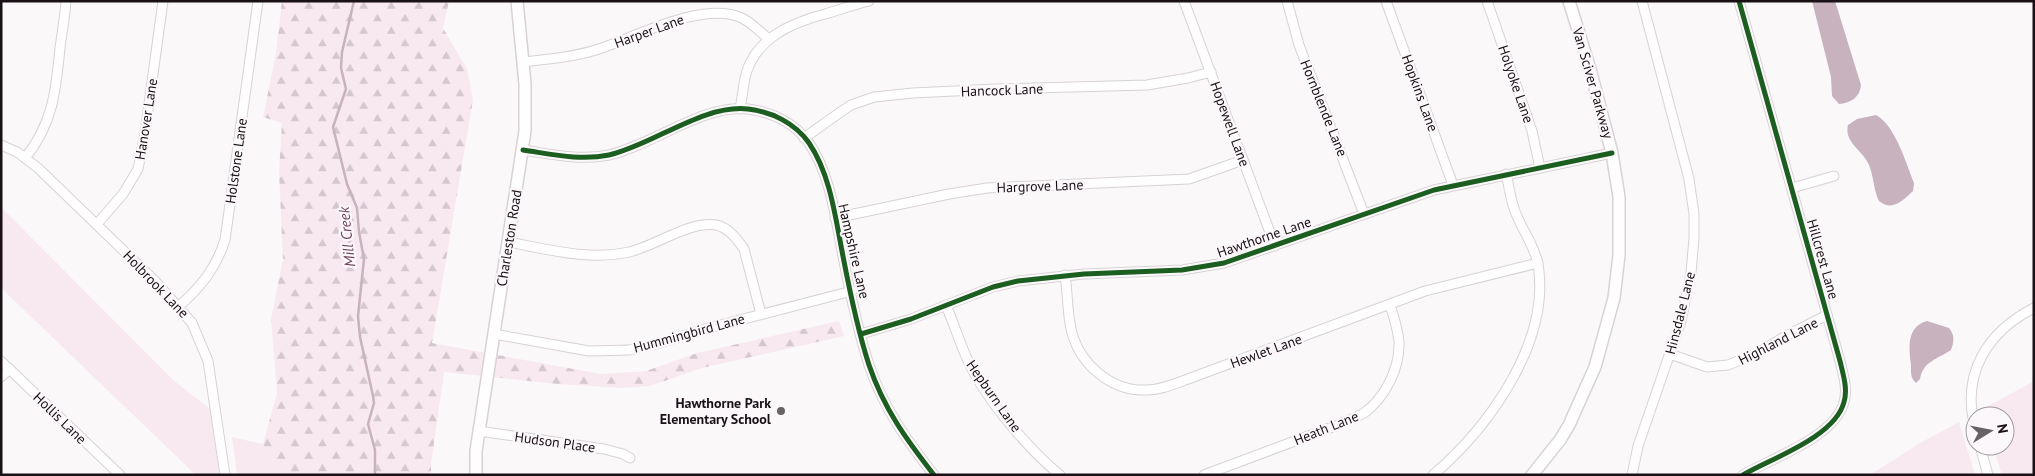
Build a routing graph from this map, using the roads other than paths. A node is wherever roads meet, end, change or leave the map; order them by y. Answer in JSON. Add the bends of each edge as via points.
{"nodes":[{"id":1,"x":66,"y":1,"type":"edge"},
{"id":2,"x":163,"y":1,"type":"edge"},
{"id":3,"x":258,"y":1,"type":"edge"},
{"id":4,"x":517,"y":1,"type":"edge"},
{"id":5,"x":869,"y":1,"type":"edge"},
{"id":6,"x":1184,"y":1,"type":"edge"},
{"id":7,"x":1287,"y":1,"type":"edge"},
{"id":8,"x":1386,"y":1,"type":"edge"},
{"id":9,"x":1487,"y":1,"type":"edge"},
{"id":10,"x":1570,"y":1,"type":"edge"},
{"id":11,"x":1642,"y":1,"type":"edge"},
{"id":12,"x":1740,"y":1,"type":"edge"},
{"id":13,"x":769,"y":39,"type":"junction"},
{"id":14,"x":523,"y":62,"type":"junction"},
{"id":15,"x":1211,"y":72,"type":"junction"},
{"id":16,"x":740,"y":109,"type":"junction"},
{"id":17,"x":804,"y":138,"type":"junction"},
{"id":18,"x":1,"y":145,"type":"edge"},
{"id":19,"x":523,"y":150,"type":"junction"},
{"id":20,"x":1612,"y":152,"type":"junction"},
{"id":21,"x":25,"y":158,"type":"junction"},
{"id":22,"x":1244,"y":160,"type":"junction"},
{"id":23,"x":1540,"y":168,"type":"junction"},
{"id":24,"x":1506,"y":174,"type":"junction"},
{"id":25,"x":1834,"y":176,"type":"dead end"},
{"id":26,"x":1453,"y":185,"type":"junction"},
{"id":27,"x":1792,"y":188,"type":"junction"},
{"id":28,"x":1364,"y":214,"type":"junction"},
{"id":29,"x":835,"y":218,"type":"junction"},
{"id":30,"x":97,"y":224,"type":"junction"},
{"id":31,"x":508,"y":242,"type":"junction"},
{"id":32,"x":1275,"y":246,"type":"junction"},
{"id":33,"x":1538,"y":263,"type":"junction"},
{"id":34,"x":1066,"y":275,"type":"junction"},
{"id":35,"x":852,"y":292,"type":"junction"},
{"id":36,"x":1390,"y":305,"type":"junction"},
{"id":37,"x":179,"y":306,"type":"junction"},
{"id":38,"x":946,"y":306,"type":"junction"},
{"id":39,"x":2034,"y":308,"type":"edge"},
{"id":40,"x":761,"y":314,"type":"junction"},
{"id":41,"x":1827,"y":315,"type":"junction"},
{"id":42,"x":494,"y":334,"type":"junction"},
{"id":43,"x":861,"y":334,"type":"junction"},
{"id":44,"x":1670,"y":354,"type":"junction"},
{"id":45,"x":1,"y":360,"type":"edge"},
{"id":46,"x":10,"y":369,"type":"junction"},
{"id":47,"x":1,"y":377,"type":"edge"},
{"id":48,"x":1971,"y":406,"type":"edge"},
{"id":49,"x":479,"y":431,"type":"junction"},
{"id":50,"x":1983,"y":456,"type":"edge"},
{"id":51,"x":630,"y":458,"type":"dead end"},
{"id":52,"x":120,"y":475,"type":"edge"},
{"id":53,"x":225,"y":475,"type":"edge"},
{"id":54,"x":476,"y":475,"type":"edge"},
{"id":55,"x":934,"y":475,"type":"edge"},
{"id":56,"x":1060,"y":475,"type":"edge"},
{"id":57,"x":1204,"y":475,"type":"edge"},
{"id":58,"x":1433,"y":475,"type":"edge"},
{"id":59,"x":1532,"y":475,"type":"edge"},
{"id":60,"x":1632,"y":475,"type":"edge"},
{"id":61,"x":1743,"y":475,"type":"edge"},
{"id":62,"x":1988,"y":475,"type":"edge"}],
"edges":[{"from":1,"to":21,"type":"street","via":[[51,112],[40,139]]},
{"from":2,"to":30,"type":"street","name":"Hanover Lane","via":[[138,169],[123,194]]},
{"from":3,"to":37,"type":"street","name":"Holstone Lane","via":[[225,240],[207,278]]},
{"from":4,"to":14,"type":"street","name":"Charleston Road"},
{"from":5,"to":13,"type":"street","via":[[805,20]]},
{"from":6,"to":15,"type":"street","name":"Hopewell Lane"},
{"from":7,"to":28,"type":"street","name":"Hornblende Lane","via":[[1299,44]]},
{"from":8,"to":26,"type":"street","name":"Hopkins Lane"},
{"from":9,"to":23,"type":"street","name":"Holyoke Lane","via":[[1532,131]]},
{"from":10,"to":20,"type":"street","name":"Van Sciver Parkway"},
{"from":11,"to":44,"type":"street","name":"Hinsdale Lane","via":[[1686,167],[1694,214],[1691,273]]},
{"from":12,"to":27,"type":"street","name":"Hillcrest Lane"},
{"from":13,"to":14,"type":"street","name":"Harper Lane","via":[[741,18],[731,14],[706,13],[671,21],[578,55]]},
{"from":13,"to":16,"type":"street","via":[[748,68]]},
{"from":14,"to":19,"type":"street","name":"Charleston Road","via":[[526,114]]},
{"from":15,"to":17,"type":"street","name":"Hancock Lane","via":[[1147,85],[874,97],[846,108]]},
{"from":15,"to":22,"type":"street","name":"Hopewell Lane"},
{"from":16,"to":17,"type":"street","name":"Hampshire Lane","via":[[757,110],[780,118]]},
{"from":16,"to":19,"type":"street","name":"Hampshire Lane","via":[[709,114],[611,154],[581,158]]},
{"from":17,"to":29,"type":"street","name":"Hampshire Lane","via":[[824,174]]},
{"from":18,"to":21,"type":"street","name":"Holbrook Lane"},
{"from":19,"to":31,"type":"street","name":"Charleston Road"},
{"from":20,"to":23,"type":"street","name":"Hawthorne Lane"},
{"from":20,"to":59,"type":"street","name":"Van Sciver Parkway","via":[[1619,197],[1620,236],[1609,321],[1595,367],[1569,425]]},
{"from":21,"to":30,"type":"street","name":"Holbrook Lane"},
{"from":22,"to":29,"type":"street","name":"Hargrove Lane","via":[[1189,179],[980,189]]},
{"from":22,"to":32,"type":"street","name":"Hopewell Lane"},
{"from":23,"to":24,"type":"street","name":"Hawthorne Lane"},
{"from":24,"to":26,"type":"street","name":"Hawthorne Lane"},
{"from":24,"to":33,"type":"street","via":[[1514,208]]},
{"from":25,"to":27,"type":"street"},
{"from":26,"to":28,"type":"street","name":"Hawthorne Lane"},
{"from":27,"to":41,"type":"street","name":"Hillcrest Lane"},
{"from":28,"to":32,"type":"street","name":"Hawthorne Lane"},
{"from":29,"to":35,"type":"street","name":"Hampshire Lane"},
{"from":30,"to":37,"type":"street","name":"Holbrook Lane"},
{"from":31,"to":40,"type":"street","via":[[571,253],[605,255],[640,249],[703,225],[722,227],[744,249]]},
{"from":31,"to":42,"type":"street","name":"Charleston Road"},
{"from":32,"to":34,"type":"street","name":"Hawthorne Lane","via":[[1237,260],[1196,268]]},
{"from":33,"to":36,"type":"street","name":"Hewlet Lane","via":[[1425,291]]},
{"from":33,"to":58,"type":"street","via":[[1540,289],[1534,326],[1513,376],[1476,431]]},
{"from":34,"to":36,"type":"street","name":"Hewlet Lane","via":[[1070,324],[1081,354],[1094,370],[1112,383],[1144,391],[1180,382]]},
{"from":34,"to":38,"type":"street","name":"Hawthorne Lane","via":[[1005,284]]},
{"from":35,"to":40,"type":"street","name":"Hummingbird Lane"},
{"from":35,"to":43,"type":"street","name":"Hampshire Lane"},
{"from":36,"to":57,"type":"street","name":"Heath Lane","via":[[1399,350],[1390,381],[1372,406],[1336,426]]},
{"from":37,"to":53,"type":"street","name":"Holbrook Lane","via":[[192,323],[208,361]]},
{"from":38,"to":43,"type":"street","name":"Hawthorne Lane"},
{"from":38,"to":56,"type":"street","name":"Hepburn Lane","via":[[969,363],[982,384],[1015,429]]},
{"from":39,"to":48,"type":"street","via":[[2006,324],[1982,355],[1972,383]]},
{"from":40,"to":42,"type":"street","name":"Hummingbird Lane","via":[[656,344],[615,351],[589,351]]},
{"from":41,"to":44,"type":"street","name":"Highland Lane","via":[[1758,353],[1728,365],[1707,367]]},
{"from":41,"to":61,"type":"street","name":"Hillcrest Lane","via":[[1845,382],[1840,411],[1828,426],[1810,439]]},
{"from":42,"to":49,"type":"street","name":"Charleston Road"},
{"from":43,"to":55,"type":"street","name":"Hampshire Lane","via":[[884,404]]},
{"from":44,"to":60,"type":"street","name":"Hinsdale Lane","via":[[1638,446]]},
{"from":45,"to":46,"type":"street","name":"Hollis Lane"},
{"from":46,"to":47,"type":"street"},
{"from":46,"to":52,"type":"street","name":"Hollis Lane"},
{"from":49,"to":51,"type":"street","name":"Hudson Place","via":[[604,449]]},
{"from":49,"to":54,"type":"street","name":"Charleston Road"},
{"from":50,"to":62,"type":"street"}]}
